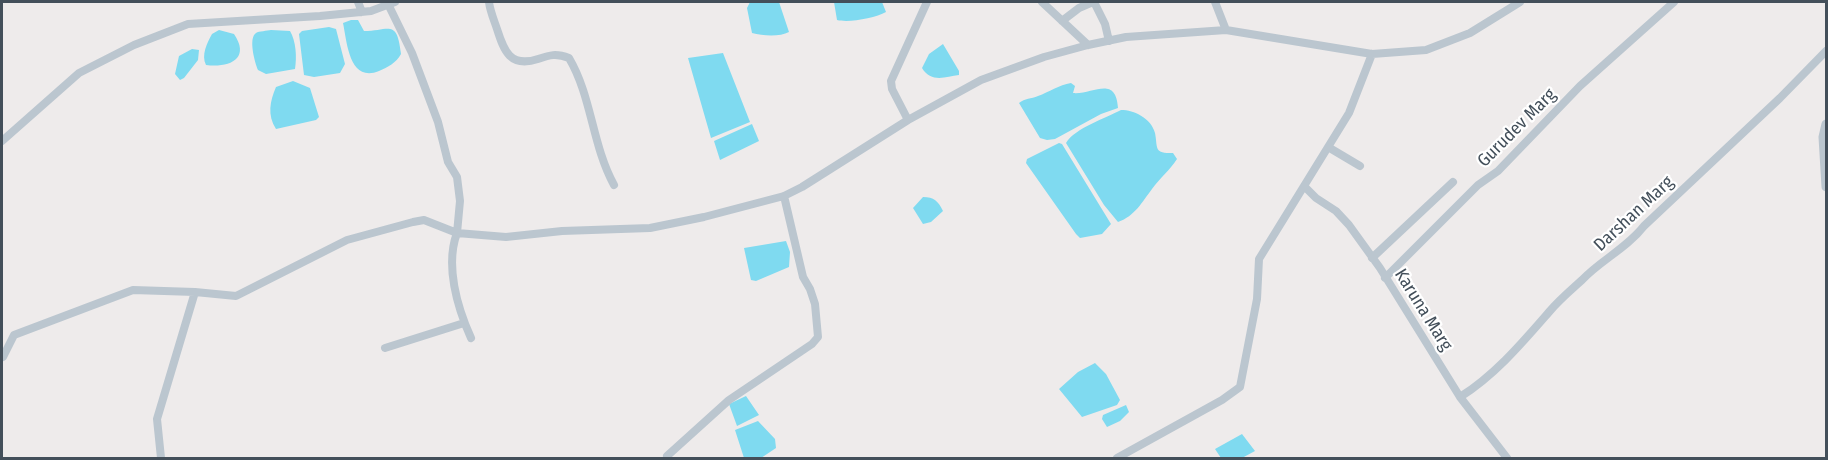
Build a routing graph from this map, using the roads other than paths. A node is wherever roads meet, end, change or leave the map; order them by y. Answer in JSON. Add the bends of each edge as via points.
{"nodes":[{"id":1,"x":358,"y":2,"type":"edge"},
{"id":2,"x":489,"y":2,"type":"edge"},
{"id":3,"x":927,"y":2,"type":"edge"},
{"id":4,"x":1042,"y":2,"type":"edge"},
{"id":5,"x":1093,"y":2,"type":"edge"},
{"id":6,"x":1216,"y":2,"type":"edge"},
{"id":7,"x":1520,"y":2,"type":"edge"},
{"id":8,"x":1674,"y":2,"type":"edge"},
{"id":9,"x":392,"y":3,"type":"edge"},
{"id":10,"x":362,"y":12,"type":"junction"},
{"id":11,"x":1062,"y":21,"type":"junction"},
{"id":12,"x":1226,"y":30,"type":"junction"},
{"id":13,"x":1108,"y":41,"type":"junction"},
{"id":14,"x":1088,"y":45,"type":"junction"},
{"id":15,"x":1827,"y":51,"type":"edge"},
{"id":16,"x":1372,"y":54,"type":"junction"},
{"id":17,"x":908,"y":120,"type":"junction"},
{"id":18,"x":1827,"y":124,"type":"edge"},
{"id":19,"x":2,"y":141,"type":"edge"},
{"id":20,"x":1328,"y":147,"type":"junction"},
{"id":21,"x":1360,"y":166,"type":"dead end"},
{"id":22,"x":1453,"y":182,"type":"dead end"},
{"id":23,"x":614,"y":185,"type":"dead end"},
{"id":24,"x":1305,"y":187,"type":"junction"},
{"id":25,"x":1827,"y":187,"type":"edge"},
{"id":26,"x":784,"y":196,"type":"junction"},
{"id":27,"x":457,"y":233,"type":"junction"},
{"id":28,"x":1372,"y":258,"type":"junction"},
{"id":29,"x":1385,"y":278,"type":"junction"},
{"id":30,"x":195,"y":292,"type":"junction"},
{"id":31,"x":464,"y":323,"type":"junction"},
{"id":32,"x":471,"y":338,"type":"dead end"},
{"id":33,"x":385,"y":348,"type":"dead end"},
{"id":34,"x":2,"y":356,"type":"edge"},
{"id":35,"x":1460,"y":397,"type":"junction"},
{"id":36,"x":667,"y":456,"type":"dead end"},
{"id":37,"x":162,"y":459,"type":"edge"},
{"id":38,"x":1117,"y":459,"type":"edge"},
{"id":39,"x":1508,"y":459,"type":"edge"}],
"edges":[{"from":1,"to":10,"type":"street"},
{"from":2,"to":23,"type":"street","via":[[503,50],[511,58],[537,60],[559,54],[569,58]]},
{"from":3,"to":17,"type":"street","via":[[891,81]]},
{"from":4,"to":11,"type":"street"},
{"from":5,"to":11,"type":"street"},
{"from":5,"to":13,"type":"street","via":[[1105,24]]},
{"from":6,"to":12,"type":"street"},
{"from":7,"to":16,"type":"street","via":[[1470,33],[1426,51]]},
{"from":8,"to":29,"type":"street","name":"Gurudev Marg","via":[[1580,86],[1498,171],[1478,185]]},
{"from":9,"to":10,"type":"street"},
{"from":9,"to":27,"type":"street","via":[[438,122],[448,162],[457,177]]},
{"from":10,"to":19,"type":"street","via":[[188,24],[79,73]]},
{"from":11,"to":14,"type":"street"},
{"from":12,"to":13,"type":"street"},
{"from":12,"to":16,"type":"street"},
{"from":13,"to":14,"type":"street"},
{"from":14,"to":17,"type":"street","via":[[992,75]]},
{"from":15,"to":35,"type":"street","name":"Darshan Marg","via":[[1635,237],[1584,277],[1498,368]]},
{"from":16,"to":20,"type":"street","via":[[1349,113]]},
{"from":17,"to":26,"type":"street"},
{"from":18,"to":25,"type":"street","via":[[1823,137]]},
{"from":20,"to":21,"type":"street"},
{"from":20,"to":24,"type":"street"},
{"from":22,"to":28,"type":"street"},
{"from":24,"to":28,"type":"street","name":"Karuna Marg","via":[[1336,211]]},
{"from":24,"to":38,"type":"street","via":[[1259,259],[1257,298],[1240,387]]},
{"from":26,"to":27,"type":"street","via":[[650,228],[506,237]]},
{"from":26,"to":36,"type":"street","via":[[803,278],[815,304],[818,337],[748,385]]},
{"from":27,"to":30,"type":"street","via":[[424,220],[413,222],[347,240],[236,296]]},
{"from":27,"to":31,"type":"street","via":[[452,249],[455,289]]},
{"from":28,"to":29,"type":"street","name":"Karuna Marg"},
{"from":29,"to":35,"type":"street","name":"Karuna Marg"},
{"from":30,"to":34,"type":"street","via":[[133,290],[14,335]]},
{"from":30,"to":37,"type":"street","via":[[157,419]]},
{"from":31,"to":32,"type":"street"},
{"from":31,"to":33,"type":"street"},
{"from":35,"to":39,"type":"street","name":"Karuna Marg"}]}
